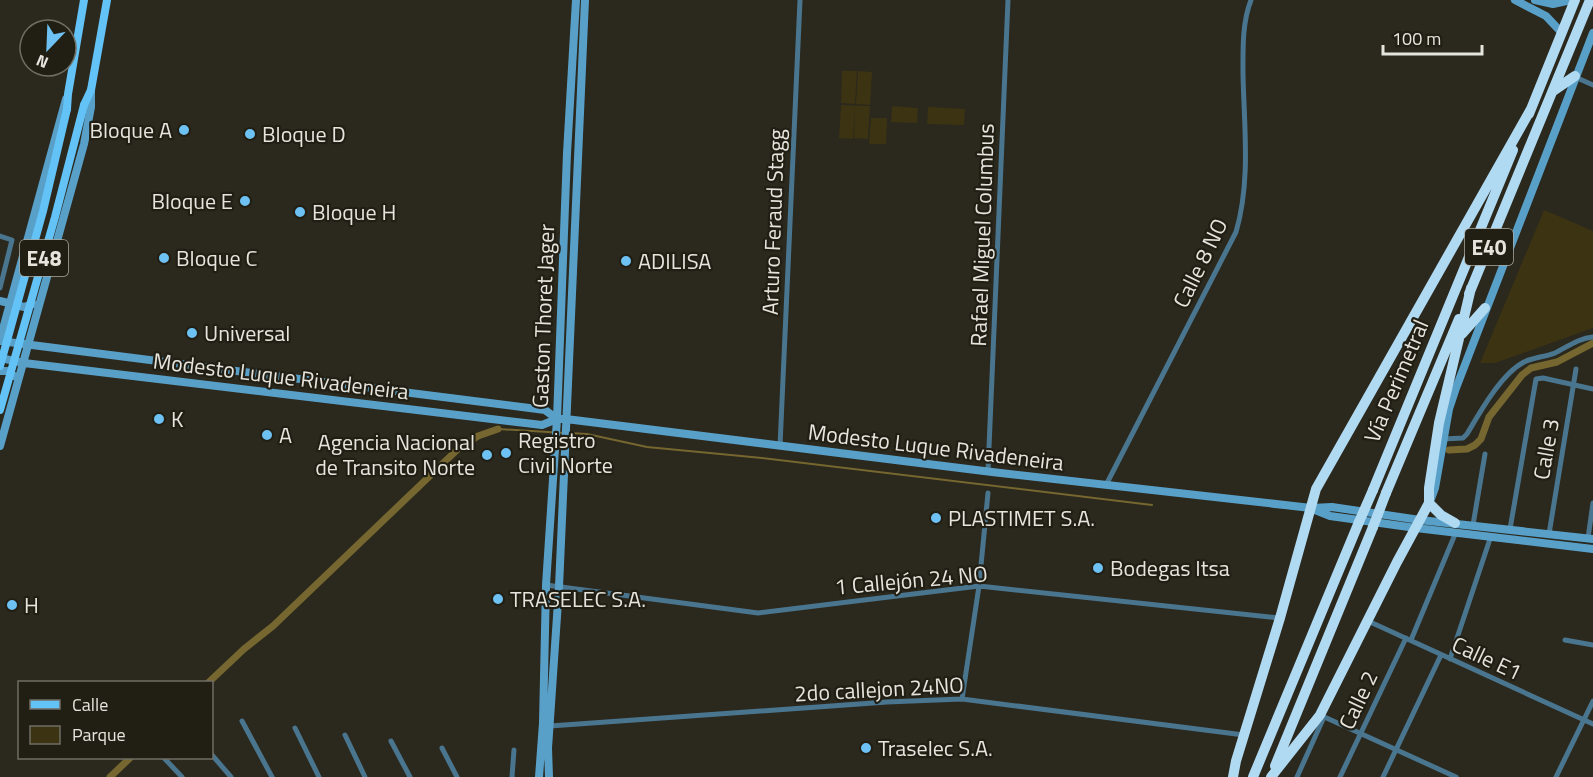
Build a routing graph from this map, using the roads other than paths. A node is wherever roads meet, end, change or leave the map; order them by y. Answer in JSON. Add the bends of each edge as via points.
{"nodes":[{"id":1,"x":84,"y":0,"type":"edge"},
{"id":2,"x":107,"y":0,"type":"edge"},
{"id":3,"x":576,"y":0,"type":"edge"},
{"id":4,"x":585,"y":0,"type":"edge"},
{"id":5,"x":800,"y":0,"type":"edge"},
{"id":6,"x":1008,"y":0,"type":"edge"},
{"id":7,"x":1515,"y":0,"type":"edge"},
{"id":8,"x":1535,"y":0,"type":"edge"},
{"id":9,"x":1573,"y":0,"type":"edge"},
{"id":10,"x":1590,"y":0,"type":"edge"},
{"id":11,"x":1249,"y":1,"type":"edge"},
{"id":12,"x":1562,"y":33,"type":"junction"},
{"id":13,"x":1593,"y":33,"type":"edge"},
{"id":14,"x":1575,"y":76,"type":"junction"},
{"id":15,"x":1593,"y":85,"type":"edge"},
{"id":16,"x":91,"y":90,"type":"junction"},
{"id":17,"x":1553,"y":91,"type":"junction"},
{"id":18,"x":68,"y":94,"type":"junction"},
{"id":19,"x":1530,"y":109,"type":"junction"},
{"id":20,"x":0,"y":236,"type":"edge"},
{"id":21,"x":0,"y":288,"type":"edge"},
{"id":22,"x":1471,"y":288,"type":"junction"},
{"id":23,"x":43,"y":293,"type":"junction"},
{"id":24,"x":0,"y":301,"type":"edge"},
{"id":25,"x":11,"y":302,"type":"junction"},
{"id":26,"x":1485,"y":308,"type":"junction"},
{"id":27,"x":1461,"y":336,"type":"junction"},
{"id":28,"x":1593,"y":337,"type":"edge"},
{"id":29,"x":0,"y":341,"type":"edge"},
{"id":30,"x":29,"y":345,"type":"junction"},
{"id":31,"x":1446,"y":352,"type":"junction"},
{"id":32,"x":0,"y":358,"type":"edge"},
{"id":33,"x":24,"y":363,"type":"junction"},
{"id":34,"x":0,"y":366,"type":"edge"},
{"id":35,"x":1576,"y":369,"type":"dead end"},
{"id":36,"x":0,"y":371,"type":"edge"},
{"id":37,"x":1574,"y":385,"type":"junction"},
{"id":38,"x":17,"y":386,"type":"junction"},
{"id":39,"x":1593,"y":389,"type":"edge"},
{"id":40,"x":0,"y":410,"type":"edge"},
{"id":41,"x":562,"y":419,"type":"junction"},
{"id":42,"x":1443,"y":440,"type":"junction"},
{"id":43,"x":0,"y":446,"type":"edge"},
{"id":44,"x":780,"y":446,"type":"junction"},
{"id":45,"x":1485,"y":454,"type":"dead end"},
{"id":46,"x":988,"y":471,"type":"junction"},
{"id":47,"x":1106,"y":485,"type":"junction"},
{"id":48,"x":988,"y":493,"type":"dead end"},
{"id":49,"x":1429,"y":503,"type":"junction"},
{"id":50,"x":1593,"y":503,"type":"edge"},
{"id":51,"x":1311,"y":508,"type":"junction"},
{"id":52,"x":1418,"y":524,"type":"junction"},
{"id":53,"x":1473,"y":525,"type":"junction"},
{"id":54,"x":1456,"y":528,"type":"junction"},
{"id":55,"x":1510,"y":530,"type":"junction"},
{"id":56,"x":1549,"y":534,"type":"junction"},
{"id":57,"x":1491,"y":536,"type":"junction"},
{"id":58,"x":1590,"y":538,"type":"edge"},
{"id":59,"x":1593,"y":549,"type":"edge"},
{"id":60,"x":546,"y":585,"type":"junction"},
{"id":61,"x":979,"y":586,"type":"junction"},
{"id":62,"x":559,"y":587,"type":"junction"},
{"id":63,"x":1280,"y":618,"type":"junction"},
{"id":64,"x":1368,"y":621,"type":"junction"},
{"id":65,"x":1408,"y":639,"type":"junction"},
{"id":66,"x":1564,"y":640,"type":"dead end"},
{"id":67,"x":1593,"y":645,"type":"edge"},
{"id":68,"x":1441,"y":655,"type":"junction"},
{"id":69,"x":1450,"y":659,"type":"junction"},
{"id":70,"x":962,"y":699,"type":"junction"},
{"id":71,"x":1593,"y":701,"type":"edge"},
{"id":72,"x":1322,"y":716,"type":"junction"},
{"id":73,"x":1584,"y":720,"type":"junction"},
{"id":74,"x":242,"y":721,"type":"dead end"},
{"id":75,"x":1593,"y":724,"type":"edge"},
{"id":76,"x":550,"y":726,"type":"junction"},
{"id":77,"x":295,"y":728,"type":"dead end"},
{"id":78,"x":1361,"y":733,"type":"junction"},
{"id":79,"x":345,"y":735,"type":"dead end"},
{"id":80,"x":1244,"y":735,"type":"junction"},
{"id":81,"x":391,"y":741,"type":"dead end"},
{"id":82,"x":441,"y":748,"type":"dead end"},
{"id":83,"x":514,"y":750,"type":"dead end"},
{"id":84,"x":1397,"y":750,"type":"junction"},
{"id":85,"x":213,"y":756,"type":"edge"},
{"id":86,"x":165,"y":759,"type":"edge"},
{"id":87,"x":229,"y":776,"type":"edge"},
{"id":88,"x":182,"y":777,"type":"edge"},
{"id":89,"x":272,"y":777,"type":"edge"},
{"id":90,"x":319,"y":777,"type":"edge"},
{"id":91,"x":365,"y":777,"type":"edge"},
{"id":92,"x":410,"y":777,"type":"edge"},
{"id":93,"x":457,"y":777,"type":"edge"},
{"id":94,"x":512,"y":777,"type":"edge"},
{"id":95,"x":539,"y":777,"type":"edge"},
{"id":96,"x":549,"y":777,"type":"edge"},
{"id":97,"x":1233,"y":777,"type":"edge"},
{"id":98,"x":1253,"y":777,"type":"edge"},
{"id":99,"x":1271,"y":777,"type":"edge"},
{"id":100,"x":1297,"y":777,"type":"edge"},
{"id":101,"x":1340,"y":777,"type":"edge"},
{"id":102,"x":1383,"y":777,"type":"edge"},
{"id":103,"x":1456,"y":777,"type":"edge"},
{"id":104,"x":1556,"y":777,"type":"edge"}],
"edges":[{"from":1,"to":18,"type":"main road","number":"E48"},
{"from":2,"to":16,"type":"main road","number":"E48"},
{"from":3,"to":41,"type":"street","name":"Gaston Thoret Jager","via":[[567,153]]},
{"from":4,"to":41,"type":"street","name":"Gaston Thoret Jager"},
{"from":5,"to":44,"type":"street","name":"Arturo Feraud Stagg"},
{"from":6,"to":46,"type":"street","name":"Rafael Miguel Columbus"},
{"from":7,"to":12,"type":"street","via":[[1546,16]]},
{"from":8,"to":9,"type":"street","via":[[1553,4]]},
{"from":9,"to":12,"type":"highway","name":"Vía Perimetral","number":"E40"},
{"from":10,"to":17,"type":"highway","name":"Vía Perimetral","number":"E40"},
{"from":11,"to":47,"type":"street","name":"Calle 8 NO","via":[[1243,44],[1242,212],[1236,232]]},
{"from":12,"to":19,"type":"highway","name":"Vía Perimetral","number":"E40"},
{"from":13,"to":14,"type":"street"},
{"from":14,"to":15,"type":"street"},
{"from":14,"to":17,"type":"highway"},
{"from":14,"to":26,"type":"street"},
{"from":16,"to":23,"type":"street","number":"E48","via":[[84,144]]},
{"from":16,"to":40,"type":"main road","number":"E48","bridge":true},
{"from":17,"to":22,"type":"highway","name":"Vía Perimetral","number":"E40"},
{"from":18,"to":25,"type":"street","number":"E48"},
{"from":18,"to":34,"type":"main road","number":"E48","bridge":true,"via":[[68,109],[43,211]]},
{"from":19,"to":51,"type":"highway","via":[[1316,489]]},
{"from":19,"to":98,"type":"highway","name":"Vía Perimetral","number":"E40","bridge":true},
{"from":20,"to":21,"type":"street","via":[[12,240]]},
{"from":22,"to":27,"type":"highway"},
{"from":22,"to":31,"type":"highway","name":"Vía Perimetral","number":"E40"},
{"from":23,"to":25,"type":"street","via":[[28,306]]},
{"from":23,"to":30,"type":"street","number":"E48"},
{"from":24,"to":25,"type":"street"},
{"from":25,"to":29,"type":"street","number":"E48"},
{"from":26,"to":27,"type":"highway"},
{"from":26,"to":42,"type":"street","via":[[1455,388]]},
{"from":27,"to":31,"type":"highway"},
{"from":27,"to":49,"type":"highway","via":[[1439,423]]},
{"from":28,"to":42,"type":"street","via":[[1515,368],[1486,402],[1463,438]]},
{"from":29,"to":30,"type":"street","name":"Modesto Luque Rivadeneira"},
{"from":30,"to":33,"type":"street","number":"E48"},
{"from":30,"to":41,"type":"street","name":"Modesto Luque Rivadeneira","via":[[544,410]]},
{"from":31,"to":99,"type":"highway","name":"Vía Perimetral","number":"E40","bridge":true},
{"from":32,"to":33,"type":"street","name":"Modesto Luque Rivadeneira"},
{"from":33,"to":38,"type":"street","number":"E48"},
{"from":33,"to":41,"type":"street","name":"Modesto Luque Rivadeneira","via":[[542,425]]},
{"from":35,"to":37,"type":"street","name":"Calle 3"},
{"from":36,"to":38,"type":"street","via":[[13,374]]},
{"from":37,"to":39,"type":"street"},
{"from":37,"to":55,"type":"street","via":[[1543,378],[1534,382]]},
{"from":37,"to":56,"type":"street","name":"Calle 3"},
{"from":38,"to":43,"type":"street","number":"E48"},
{"from":41,"to":44,"type":"street","name":"Modesto Luque Rivadeneira"},
{"from":41,"to":60,"type":"street","name":"Gaston Thoret Jager"},
{"from":41,"to":62,"type":"street","name":"Gaston Thoret Jager"},
{"from":42,"to":49,"type":"street","via":[[1436,488]]},
{"from":44,"to":46,"type":"street","name":"Modesto Luque Rivadeneira"},
{"from":45,"to":53,"type":"street"},
{"from":46,"to":47,"type":"street","name":"Modesto Luque Rivadeneira"},
{"from":47,"to":51,"type":"street","name":"Modesto Luque Rivadeneira"},
{"from":48,"to":61,"type":"street"},
{"from":49,"to":52,"type":"highway"},
{"from":49,"to":54,"type":"highway"},
{"from":50,"to":58,"type":"street"},
{"from":51,"to":52,"type":"street","name":"Modesto Luque Rivadeneira","via":[[1332,507]]},
{"from":51,"to":63,"type":"highway"},
{"from":52,"to":54,"type":"street","name":"Modesto Luque Rivadeneira"},
{"from":52,"to":64,"type":"highway"},
{"from":53,"to":54,"type":"street","name":"Modesto Luque Rivadeneira"},
{"from":53,"to":55,"type":"street","name":"Modesto Luque Rivadeneira"},
{"from":54,"to":57,"type":"street","name":"Modesto Luque Rivadeneira"},
{"from":54,"to":65,"type":"street","name":"Calle 2"},
{"from":55,"to":56,"type":"street","name":"Modesto Luque Rivadeneira"},
{"from":56,"to":58,"type":"street","name":"Modesto Luque Rivadeneira"},
{"from":57,"to":59,"type":"street","name":"Modesto Luque Rivadeneira"},
{"from":57,"to":69,"type":"street"},
{"from":60,"to":62,"type":"street","name":"1 Callejón 24 NO"},
{"from":60,"to":95,"type":"street","name":"Gaston Thoret Jager"},
{"from":61,"to":62,"type":"street","name":"1 Callejón 24 NO","via":[[758,613]]},
{"from":61,"to":63,"type":"street","name":"1 Callejón 24 NO"},
{"from":61,"to":70,"type":"street"},
{"from":62,"to":76,"type":"street","name":"Gaston Thoret Jager"},
{"from":63,"to":80,"type":"highway"},
{"from":64,"to":65,"type":"street","name":"Calle E1"},
{"from":64,"to":72,"type":"highway"},
{"from":65,"to":68,"type":"street","name":"Calle E1"},
{"from":65,"to":78,"type":"street","name":"Calle 2"},
{"from":66,"to":67,"type":"street"},
{"from":68,"to":69,"type":"street","name":"Calle E1"},
{"from":68,"to":84,"type":"street"},
{"from":69,"to":73,"type":"street","name":"Calle E1"},
{"from":70,"to":76,"type":"street","name":"2do callejon 24NO"},
{"from":70,"to":80,"type":"street","name":"2do callejon 24NO"},
{"from":71,"to":73,"type":"street"},
{"from":72,"to":78,"type":"street"},
{"from":72,"to":99,"type":"highway"},
{"from":72,"to":100,"type":"street"},
{"from":73,"to":75,"type":"street","name":"Calle E1"},
{"from":73,"to":104,"type":"street"},
{"from":74,"to":89,"type":"street"},
{"from":76,"to":96,"type":"street","name":"Gaston Thoret Jager"},
{"from":77,"to":90,"type":"street"},
{"from":78,"to":84,"type":"street"},
{"from":78,"to":101,"type":"street","name":"Calle 2"},
{"from":79,"to":91,"type":"street"},
{"from":80,"to":97,"type":"highway"},
{"from":81,"to":92,"type":"street"},
{"from":82,"to":93,"type":"street"},
{"from":83,"to":94,"type":"street"},
{"from":84,"to":102,"type":"street"},
{"from":84,"to":103,"type":"street"},
{"from":85,"to":87,"type":"street"},
{"from":86,"to":88,"type":"street"}]}
